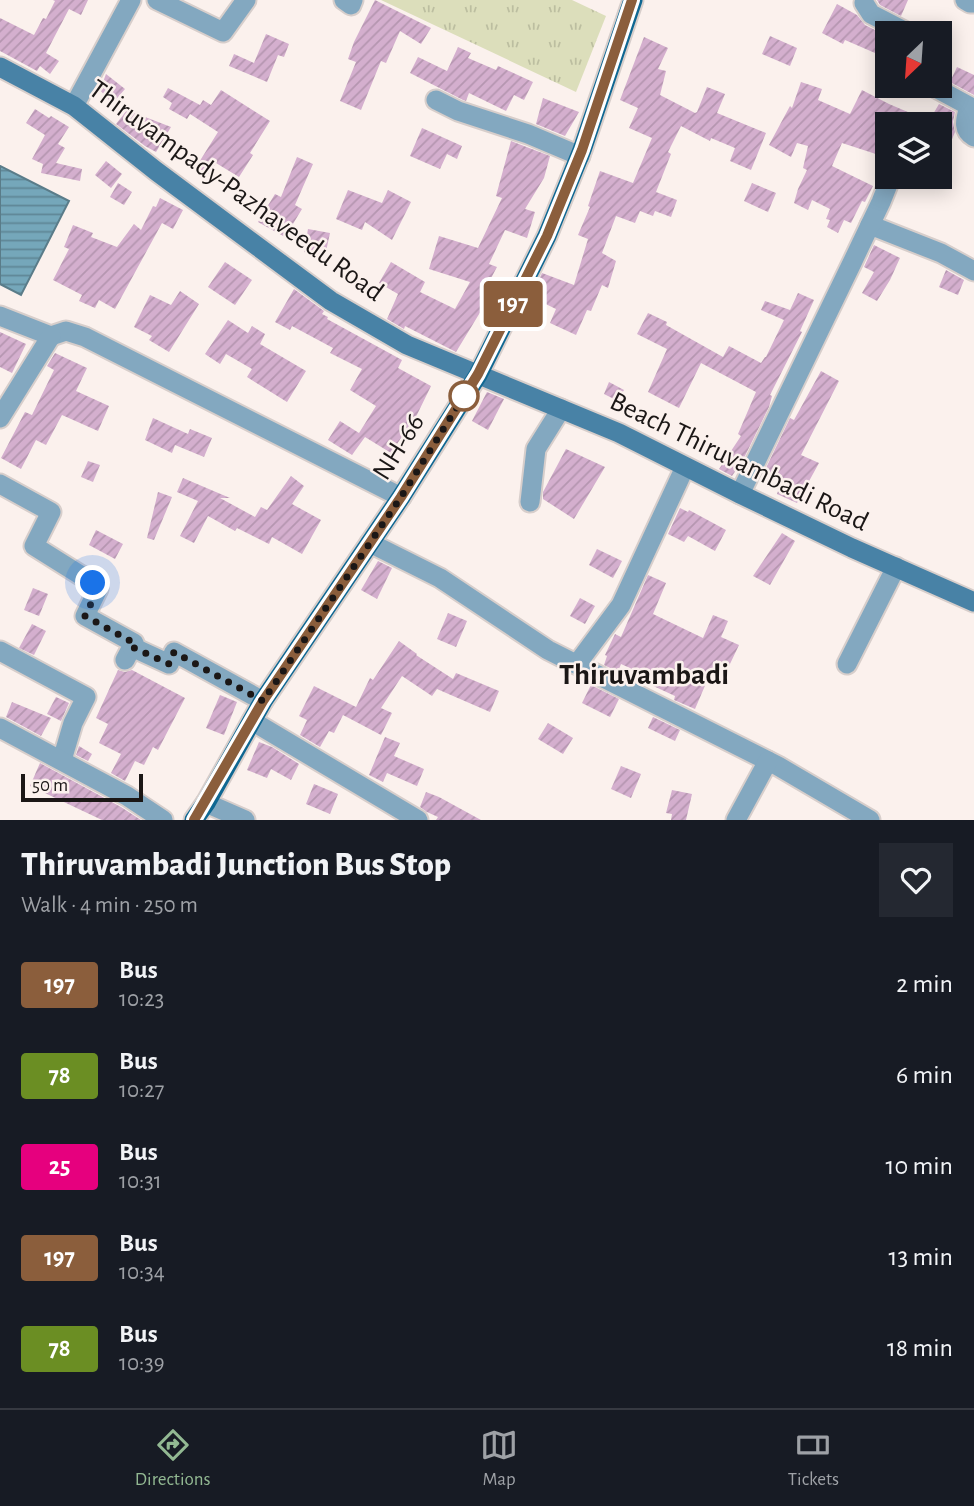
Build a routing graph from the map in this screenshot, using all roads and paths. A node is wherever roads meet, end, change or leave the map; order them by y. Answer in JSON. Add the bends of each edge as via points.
{"nodes":[{"id":1,"x":131,"y":0,"type":"edge"},
{"id":2,"x":157,"y":0,"type":"edge"},
{"id":3,"x":246,"y":0,"type":"edge"},
{"id":4,"x":344,"y":0,"type":"edge"},
{"id":5,"x":353,"y":0,"type":"edge"},
{"id":6,"x":632,"y":0,"type":"edge"},
{"id":7,"x":965,"y":0,"type":"edge"},
{"id":8,"x":862,"y":1,"type":"edge"},
{"id":9,"x":974,"y":3,"type":"edge"},
{"id":10,"x":885,"y":21,"type":"edge"},
{"id":11,"x":0,"y":67,"type":"edge"},
{"id":12,"x":952,"y":97,"type":"edge"},
{"id":13,"x":436,"y":100,"type":"dead end"},
{"id":14,"x":74,"y":106,"type":"junction"},
{"id":15,"x":974,"y":137,"type":"edge"},
{"id":16,"x":580,"y":156,"type":"junction"},
{"id":17,"x":886,"y":189,"type":"edge"},
{"id":18,"x":870,"y":225,"type":"junction"},
{"id":19,"x":974,"y":271,"type":"edge"},
{"id":20,"x":0,"y":316,"type":"edge"},
{"id":21,"x":51,"y":336,"type":"junction"},
{"id":22,"x":478,"y":374,"type":"junction"},
{"id":23,"x":561,"y":409,"type":"junction"},
{"id":24,"x":0,"y":418,"type":"edge"},
{"id":25,"x":685,"y":467,"type":"junction"},
{"id":26,"x":0,"y":484,"type":"edge"},
{"id":27,"x":740,"y":494,"type":"junction"},
{"id":28,"x":401,"y":497,"type":"junction"},
{"id":29,"x":530,"y":502,"type":"dead end"},
{"id":30,"x":370,"y":543,"type":"junction"},
{"id":31,"x":896,"y":567,"type":"junction"},
{"id":32,"x":974,"y":602,"type":"edge"},
{"id":33,"x":0,"y":651,"type":"edge"},
{"id":34,"x":577,"y":664,"type":"junction"},
{"id":35,"x":847,"y":664,"type":"dead end"},
{"id":36,"x":263,"y":701,"type":"junction"},
{"id":37,"x":252,"y":721,"type":"junction"},
{"id":38,"x":0,"y":728,"type":"edge"},
{"id":39,"x":62,"y":761,"type":"junction"},
{"id":40,"x":768,"y":761,"type":"junction"},
{"id":41,"x":206,"y":803,"type":"junction"},
{"id":42,"x":163,"y":820,"type":"edge"},
{"id":43,"x":194,"y":820,"type":"edge"},
{"id":44,"x":245,"y":820,"type":"edge"},
{"id":45,"x":418,"y":820,"type":"edge"},
{"id":46,"x":736,"y":820,"type":"edge"},
{"id":47,"x":870,"y":820,"type":"edge"}],
"edges":[{"from":1,"to":14,"type":"street"},
{"from":2,"to":3,"type":"street","via":[[223,32]]},
{"from":4,"to":5,"type":"street","via":[[351,5]]},
{"from":6,"to":16,"type":"main road","name":"NH-66"},
{"from":7,"to":9,"type":"street"},
{"from":8,"to":10,"type":"street","via":[[871,14]]},
{"from":11,"to":14,"type":"main road","name":"Thiruvampady-Pazhaveedu Road"},
{"from":12,"to":15,"type":"street","via":[[969,106],[964,123]]},
{"from":13,"to":16,"type":"street"},
{"from":14,"to":22,"type":"main road","name":"Thiruvampady-Pazhaveedu Road","via":[[331,301],[407,345]]},
{"from":16,"to":22,"type":"main road","name":"NH-66","via":[[547,236]]},
{"from":17,"to":18,"type":"street"},
{"from":18,"to":19,"type":"street"},
{"from":18,"to":27,"type":"street"},
{"from":20,"to":21,"type":"street"},
{"from":21,"to":24,"type":"street"},
{"from":21,"to":28,"type":"street","via":[[66,331],[85,337]]},
{"from":22,"to":23,"type":"main road","name":"Beach Thiruvambadi Road"},
{"from":22,"to":28,"type":"main road","name":"NH-66"},
{"from":23,"to":25,"type":"main road","name":"Beach Thiruvambadi Road"},
{"from":23,"to":29,"type":"street","via":[[536,449]]},
{"from":25,"to":27,"type":"main road","name":"Beach Thiruvambadi Road"},
{"from":25,"to":34,"type":"street","via":[[621,605]]},
{"from":26,"to":36,"type":"street","via":[[51,512],[34,546],[93,583],[98,589],[85,616],[134,643],[129,653],[169,664],[174,652]]},
{"from":27,"to":31,"type":"main road","name":"Beach Thiruvambadi Road"},
{"from":28,"to":30,"type":"main road","name":"NH-66"},
{"from":30,"to":34,"type":"street","via":[[440,578],[548,650]]},
{"from":30,"to":36,"type":"main road","name":"NH-66"},
{"from":31,"to":32,"type":"main road","name":"Beach Thiruvambadi Road"},
{"from":31,"to":35,"type":"street"},
{"from":33,"to":39,"type":"street","via":[[86,697]]},
{"from":34,"to":40,"type":"street"},
{"from":36,"to":37,"type":"main road","name":"NH-66"},
{"from":37,"to":41,"type":"main road","name":"NH-66"},
{"from":37,"to":45,"type":"street"},
{"from":38,"to":39,"type":"street"},
{"from":39,"to":42,"type":"street"},
{"from":40,"to":46,"type":"street"},
{"from":40,"to":47,"type":"street"},
{"from":41,"to":43,"type":"main road","name":"NH-66"},
{"from":41,"to":44,"type":"street"}]}
